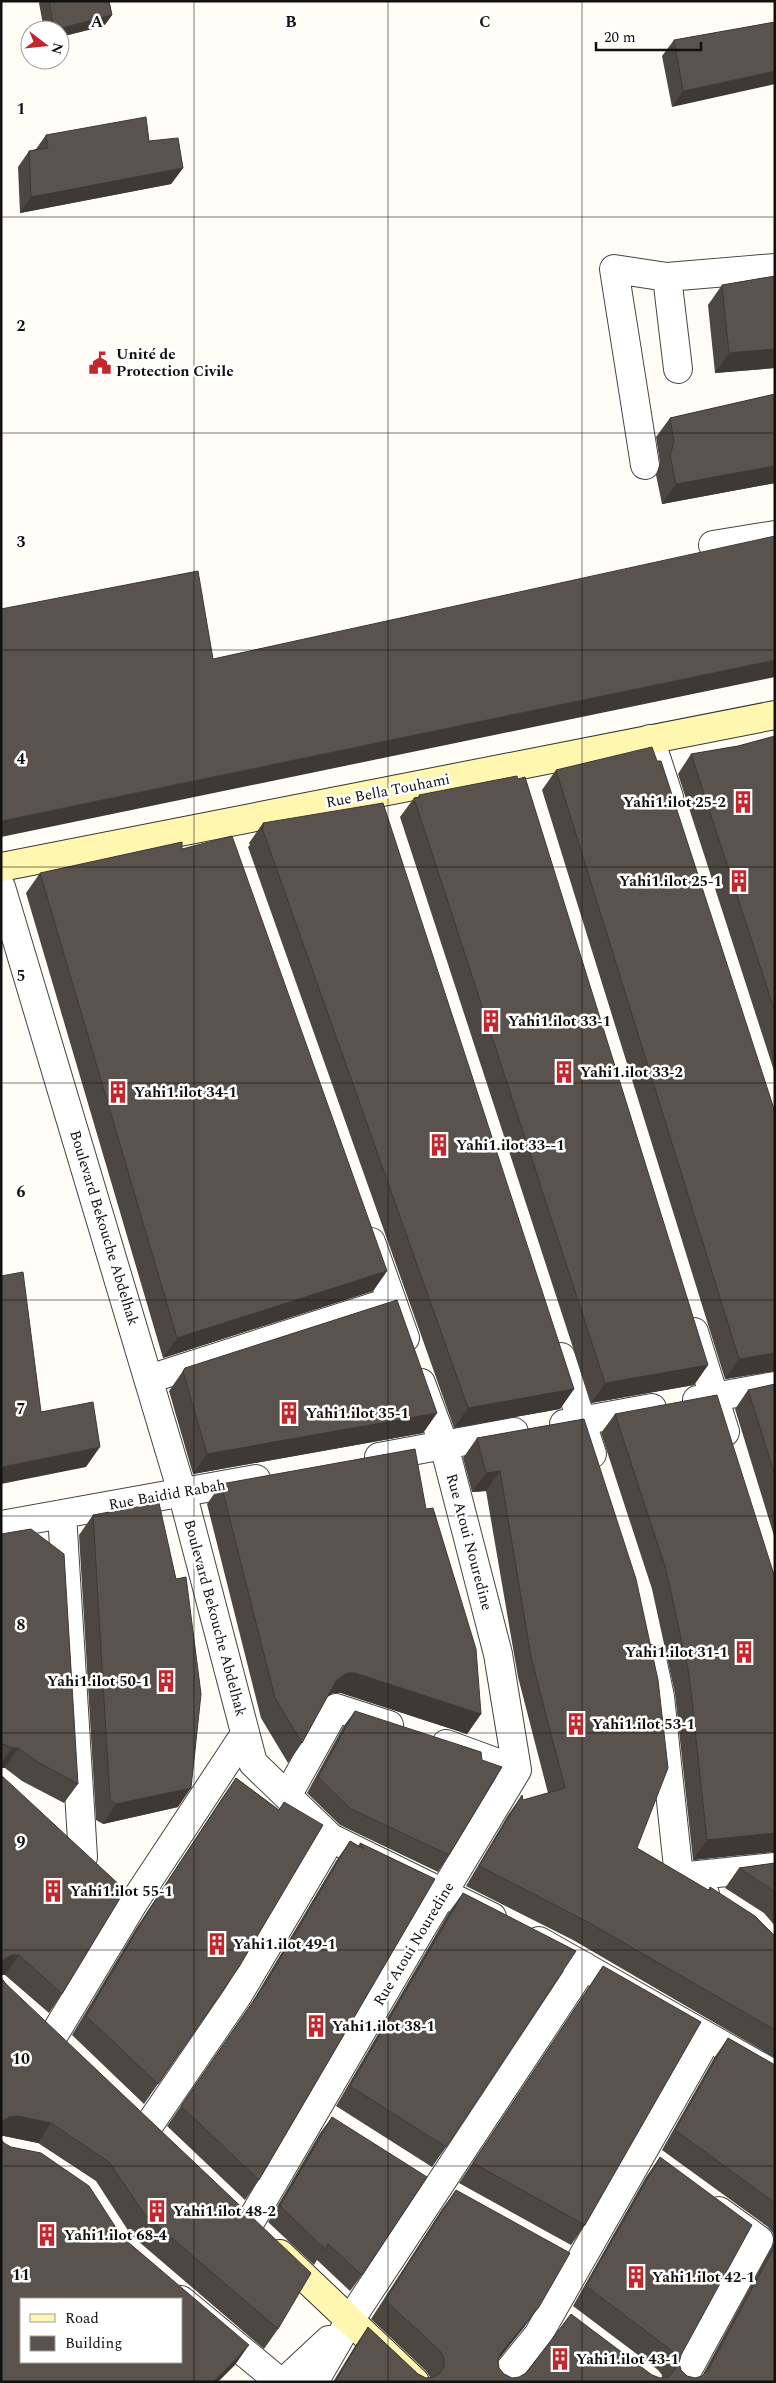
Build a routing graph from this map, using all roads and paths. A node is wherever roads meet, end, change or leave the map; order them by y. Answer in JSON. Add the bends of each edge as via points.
{"nodes":[{"id":1,"x":775,"y":268,"type":"edge"},
{"id":2,"x":667,"y":277,"type":"junction"},
{"id":3,"x":678,"y":369,"type":"dead end"},
{"id":4,"x":645,"y":465,"type":"dead end"},
{"id":5,"x":775,"y":535,"type":"edge"},
{"id":6,"x":713,"y":545,"type":"dead end"},
{"id":7,"x":775,"y":715,"type":"edge"},
{"id":8,"x":650,"y":739,"type":"junction"},
{"id":9,"x":518,"y":765,"type":"junction"},
{"id":10,"x":376,"y":793,"type":"junction"},
{"id":11,"x":526,"y":794,"type":"edge"},
{"id":12,"x":385,"y":821,"type":"edge"},
{"id":13,"x":223,"y":823,"type":"junction"},
{"id":14,"x":678,"y":824,"type":"edge"},
{"id":15,"x":233,"y":851,"type":"edge"},
{"id":16,"x":1,"y":867,"type":"edge"},
{"id":17,"x":1,"y":887,"type":"edge"},
{"id":18,"x":362,"y":1217,"type":"edge"},
{"id":19,"x":392,"y":1301,"type":"junction"},
{"id":20,"x":688,"y":1312,"type":"edge"},
{"id":21,"x":554,"y":1336,"type":"edge"},
{"id":22,"x":149,"y":1379,"type":"junction"},
{"id":23,"x":775,"y":1386,"type":"edge"},
{"id":24,"x":714,"y":1397,"type":"junction"},
{"id":25,"x":582,"y":1420,"type":"junction"},
{"id":26,"x":444,"y":1445,"type":"junction"},
{"id":27,"x":732,"y":1452,"type":"edge"},
{"id":28,"x":356,"y":1461,"type":"edge"},
{"id":29,"x":279,"y":1475,"type":"edge"},
{"id":30,"x":599,"y":1475,"type":"edge"},
{"id":31,"x":182,"y":1492,"type":"junction"},
{"id":32,"x":62,"y":1514,"type":"junction"},
{"id":33,"x":1,"y":1525,"type":"edge"},
{"id":34,"x":645,"y":1631,"type":"edge"},
{"id":35,"x":245,"y":1734,"type":"junction"},
{"id":36,"x":517,"y":1770,"type":"junction"},
{"id":37,"x":287,"y":1796,"type":"junction"},
{"id":38,"x":56,"y":1832,"type":"edge"},
{"id":39,"x":330,"y":1838,"type":"junction"},
{"id":40,"x":84,"y":1857,"type":"junction"},
{"id":41,"x":775,"y":1867,"type":"edge"},
{"id":42,"x":679,"y":1878,"type":"junction"},
{"id":43,"x":444,"y":1892,"type":"junction"},
{"id":44,"x":134,"y":1902,"type":"junction"},
{"id":45,"x":727,"y":1908,"type":"edge"},
{"id":46,"x":584,"y":1966,"type":"junction"},
{"id":47,"x":708,"y":2036,"type":"junction"},
{"id":48,"x":73,"y":2057,"type":"edge"},
{"id":49,"x":775,"y":2075,"type":"edge"},
{"id":50,"x":127,"y":2109,"type":"edge"},
{"id":51,"x":315,"y":2111,"type":"junction"},
{"id":52,"x":340,"y":2126,"type":"edge"},
{"id":53,"x":641,"y":2154,"type":"junction"},
{"id":54,"x":665,"y":2171,"type":"edge"},
{"id":55,"x":414,"y":2173,"type":"edge"},
{"id":56,"x":447,"y":2194,"type":"junction"},
{"id":57,"x":696,"y":2194,"type":"edge"},
{"id":58,"x":227,"y":2204,"type":"edge"},
{"id":59,"x":249,"y":2224,"type":"junction"},
{"id":60,"x":160,"y":2281,"type":"edge"},
{"id":61,"x":180,"y":2298,"type":"edge"},
{"id":62,"x":182,"y":2300,"type":"edge"},
{"id":63,"x":552,"y":2310,"type":"junction"},
{"id":64,"x":350,"y":2320,"type":"junction"},
{"id":65,"x":576,"y":2328,"type":"edge"},
{"id":66,"x":280,"y":2382,"type":"edge"},
{"id":67,"x":284,"y":2382,"type":"edge"},
{"id":68,"x":314,"y":2382,"type":"edge"},
{"id":69,"x":415,"y":2382,"type":"edge"},
{"id":70,"x":500,"y":2382,"type":"edge"},
{"id":71,"x":681,"y":2382,"type":"edge"}],
"edges":[{"from":1,"to":2,"type":"street"},
{"from":2,"to":3,"type":"street"},
{"from":2,"to":4,"type":"street","via":[[614,269]]},
{"from":5,"to":6,"type":"street"},
{"from":7,"to":8,"type":"street","name":"Rue Bella Touhami"},
{"from":8,"to":9,"type":"street","name":"Rue Bella Touhami"},
{"from":8,"to":14,"type":"street"},
{"from":9,"to":10,"type":"street","name":"Rue Bella Touhami"},
{"from":9,"to":11,"type":"street"},
{"from":10,"to":12,"type":"street"},
{"from":10,"to":13,"type":"street","name":"Rue Bella Touhami"},
{"from":13,"to":15,"type":"street"},
{"from":13,"to":16,"type":"street","name":"Rue Bella Touhami"},
{"from":17,"to":22,"type":"street","name":"Boulevard Bekouche Abdelhak"},
{"from":18,"to":19,"type":"street","name":"Rue Atoui Nouredine"},
{"from":19,"to":22,"type":"street"},
{"from":19,"to":26,"type":"street","name":"Rue Atoui Nouredine"},
{"from":20,"to":24,"type":"street"},
{"from":21,"to":25,"type":"street"},
{"from":22,"to":31,"type":"street","name":"Boulevard Bekouche Abdelhak"},
{"from":23,"to":24,"type":"street"},
{"from":24,"to":25,"type":"street"},
{"from":24,"to":27,"type":"street"},
{"from":25,"to":26,"type":"street"},
{"from":25,"to":30,"type":"street"},
{"from":26,"to":28,"type":"street"},
{"from":26,"to":36,"type":"street","name":"Rue Atoui Nouredine","via":[[498,1654]]},
{"from":29,"to":31,"type":"street","name":"Rue Baidid Rabah"},
{"from":31,"to":32,"type":"street","name":"Rue Baidid Rabah"},
{"from":31,"to":35,"type":"street","name":"Boulevard Bekouche Abdelhak"},
{"from":32,"to":33,"type":"street","name":"Rue Baidid Rabah"},
{"from":32,"to":40,"type":"street"},
{"from":34,"to":42,"type":"street","via":[[660,1697]]},
{"from":35,"to":37,"type":"street","name":"Boulevard Bekouche Abdelhak","via":[[253,1763]]},
{"from":35,"to":44,"type":"street"},
{"from":36,"to":37,"type":"street","via":[[336,1708]]},
{"from":36,"to":43,"type":"street","name":"Rue Atoui Nouredine"},
{"from":37,"to":39,"type":"street","name":"Boulevard Bekouche Abdelhak"},
{"from":38,"to":40,"type":"street"},
{"from":39,"to":43,"type":"street","name":"Boulevard Bekouche Abdelhak"},
{"from":39,"to":50,"type":"street","via":[[155,2135]]},
{"from":40,"to":44,"type":"street"},
{"from":41,"to":42,"type":"street"},
{"from":42,"to":45,"type":"street"},
{"from":43,"to":46,"type":"street","name":"Boulevard Bekouche Abdelhak"},
{"from":43,"to":51,"type":"street","name":"Rue Atoui Nouredine"},
{"from":44,"to":48,"type":"street","via":[[43,2029]]},
{"from":46,"to":47,"type":"street","name":"Boulevard Bekouche Abdelhak"},
{"from":46,"to":56,"type":"street"},
{"from":47,"to":49,"type":"street","name":"Boulevard Bekouche Abdelhak"},
{"from":47,"to":53,"type":"street"},
{"from":51,"to":52,"type":"street"},
{"from":51,"to":59,"type":"street","name":"Rue Atoui Nouredine"},
{"from":53,"to":54,"type":"street"},
{"from":53,"to":63,"type":"street","via":[[568,2261]]},
{"from":55,"to":56,"type":"street"},
{"from":56,"to":64,"type":"street"},
{"from":57,"to":71,"type":"street","via":[[759,2240]]},
{"from":58,"to":59,"type":"street"},
{"from":59,"to":64,"type":"street"},
{"from":60,"to":61,"type":"street"},
{"from":62,"to":66,"type":"street"},
{"from":63,"to":65,"type":"street"},
{"from":63,"to":70,"type":"street","via":[[538,2334]]},
{"from":64,"to":67,"type":"street"},
{"from":64,"to":68,"type":"street"},
{"from":64,"to":69,"type":"street"}]}
